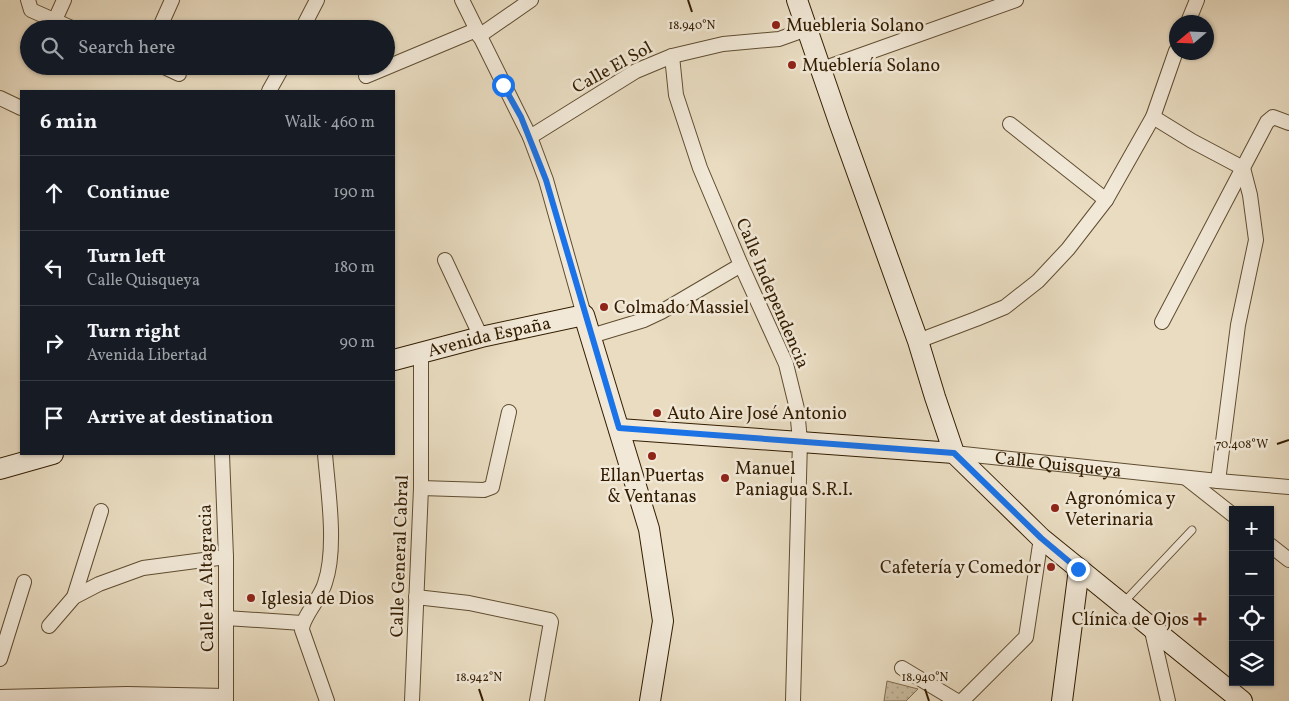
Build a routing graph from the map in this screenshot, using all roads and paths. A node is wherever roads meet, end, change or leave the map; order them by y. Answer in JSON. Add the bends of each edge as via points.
{"nodes":[{"id":1,"x":28,"y":0,"type":"edge"},
{"id":2,"x":64,"y":0,"type":"edge"},
{"id":3,"x":172,"y":0,"type":"edge"},
{"id":4,"x":317,"y":0,"type":"edge"},
{"id":5,"x":462,"y":0,"type":"edge"},
{"id":6,"x":531,"y":0,"type":"edge"},
{"id":7,"x":797,"y":0,"type":"edge"},
{"id":8,"x":1016,"y":0,"type":"edge"},
{"id":9,"x":1197,"y":0,"type":"edge"},
{"id":10,"x":1191,"y":15,"type":"edge"},
{"id":11,"x":55,"y":20,"type":"joint"},
{"id":12,"x":163,"y":20,"type":"edge"},
{"id":13,"x":307,"y":20,"type":"edge"},
{"id":14,"x":807,"y":29,"type":"junction"},
{"id":15,"x":478,"y":33,"type":"junction"},
{"id":16,"x":672,"y":56,"type":"junction"},
{"id":17,"x":1173,"y":60,"type":"edge"},
{"id":18,"x":395,"y":65,"type":"edge"},
{"id":19,"x":822,"y":69,"type":"junction"},
{"id":20,"x":278,"y":75,"type":"edge"},
{"id":21,"x":271,"y":90,"type":"edge"},
{"id":22,"x":0,"y":98,"type":"edge"},
{"id":23,"x":20,"y":108,"type":"edge"},
{"id":24,"x":1153,"y":117,"type":"junction"},
{"id":25,"x":1289,"y":123,"type":"edge"},
{"id":26,"x":1010,"y":124,"type":"dead end"},
{"id":27,"x":530,"y":138,"type":"junction"},
{"id":28,"x":1243,"y":168,"type":"junction"},
{"id":29,"x":1106,"y":200,"type":"junction"},
{"id":30,"x":445,"y":260,"type":"dead end"},
{"id":31,"x":741,"y":265,"type":"junction"},
{"id":32,"x":584,"y":315,"type":"junction"},
{"id":33,"x":1162,"y":322,"type":"dead end"},
{"id":34,"x":591,"y":336,"type":"junction"},
{"id":35,"x":481,"y":337,"type":"junction"},
{"id":36,"x":918,"y":341,"type":"junction"},
{"id":37,"x":421,"y":352,"type":"junction"},
{"id":38,"x":395,"y":360,"type":"edge"},
{"id":39,"x":509,"y":412,"type":"dead end"},
{"id":40,"x":619,"y":428,"type":"junction"},
{"id":41,"x":800,"y":441,"type":"junction"},
{"id":42,"x":954,"y":453,"type":"junction"},
{"id":43,"x":49,"y":455,"type":"edge"},
{"id":44,"x":222,"y":455,"type":"edge"},
{"id":45,"x":326,"y":455,"type":"edge"},
{"id":46,"x":0,"y":469,"type":"edge"},
{"id":47,"x":1185,"y":477,"type":"junction"},
{"id":48,"x":1218,"y":481,"type":"junction"},
{"id":49,"x":1289,"y":487,"type":"edge"},
{"id":50,"x":421,"y":488,"type":"junction"},
{"id":51,"x":101,"y":511,"type":"dead end"},
{"id":52,"x":1229,"y":512,"type":"edge"},
{"id":53,"x":1192,"y":530,"type":"dead end"},
{"id":54,"x":1041,"y":538,"type":"junction"},
{"id":55,"x":1274,"y":548,"type":"edge"},
{"id":56,"x":226,"y":557,"type":"junction"},
{"id":57,"x":1289,"y":560,"type":"edge"},
{"id":58,"x":1078,"y":569,"type":"junction"},
{"id":59,"x":24,"y":582,"type":"dead end"},
{"id":60,"x":74,"y":597,"type":"junction"},
{"id":61,"x":416,"y":597,"type":"junction"},
{"id":62,"x":1122,"y":604,"type":"junction"},
{"id":63,"x":226,"y":618,"type":"junction"},
{"id":64,"x":302,"y":623,"type":"junction"},
{"id":65,"x":49,"y":626,"type":"dead end"},
{"id":66,"x":1151,"y":627,"type":"junction"},
{"id":67,"x":0,"y":659,"type":"edge"},
{"id":68,"x":902,"y":668,"type":"dead end"},
{"id":69,"x":0,"y":697,"type":"edge"},
{"id":70,"x":226,"y":699,"type":"edge"},
{"id":71,"x":327,"y":701,"type":"edge"},
{"id":72,"x":412,"y":701,"type":"edge"},
{"id":73,"x":537,"y":701,"type":"edge"},
{"id":74,"x":650,"y":701,"type":"edge"},
{"id":75,"x":793,"y":701,"type":"edge"},
{"id":76,"x":957,"y":701,"type":"edge"},
{"id":77,"x":962,"y":701,"type":"edge"},
{"id":78,"x":1062,"y":701,"type":"edge"},
{"id":79,"x":1168,"y":701,"type":"edge"},
{"id":80,"x":1242,"y":701,"type":"edge"}],
"edges":[{"from":1,"to":11,"type":"street","via":[[31,10]]},
{"from":2,"to":11,"type":"street"},
{"from":3,"to":12,"type":"street"},
{"from":4,"to":13,"type":"street"},
{"from":5,"to":15,"type":"street"},
{"from":6,"to":15,"type":"street"},
{"from":7,"to":14,"type":"street"},
{"from":8,"to":19,"type":"street"},
{"from":9,"to":10,"type":"street"},
{"from":14,"to":16,"type":"street","name":"Calle El Sol","via":[[779,38],[723,44]]},
{"from":14,"to":19,"type":"street"},
{"from":15,"to":18,"type":"street"},
{"from":15,"to":27,"type":"street"},
{"from":16,"to":27,"type":"street","name":"Calle El Sol","via":[[636,71]]},
{"from":16,"to":31,"type":"street","name":"Calle Independencia","via":[[676,95],[700,168]]},
{"from":17,"to":24,"type":"street"},
{"from":19,"to":36,"type":"street"},
{"from":20,"to":21,"type":"street"},
{"from":22,"to":23,"type":"street"},
{"from":24,"to":28,"type":"street"},
{"from":24,"to":29,"type":"street"},
{"from":25,"to":28,"type":"street","via":[[1273,117]]},
{"from":26,"to":29,"type":"street"},
{"from":27,"to":32,"type":"street","via":[[546,180]]},
{"from":28,"to":33,"type":"street"},
{"from":28,"to":48,"type":"street","via":[[1256,240],[1238,325]]},
{"from":29,"to":36,"type":"street","via":[[1038,281],[1004,306]]},
{"from":30,"to":35,"type":"street"},
{"from":31,"to":34,"type":"street","via":[[661,312]]},
{"from":31,"to":41,"type":"street","name":"Calle Independencia","via":[[786,364],[797,409]]},
{"from":32,"to":34,"type":"street"},
{"from":32,"to":35,"type":"street","name":"Avenida España"},
{"from":34,"to":40,"type":"street"},
{"from":35,"to":37,"type":"street","name":"Avenida España"},
{"from":36,"to":42,"type":"street"},
{"from":37,"to":38,"type":"street","name":"Avenida España"},
{"from":37,"to":50,"type":"street","name":"Calle General Cabral"},
{"from":39,"to":50,"type":"street","via":[[492,487],[484,490]]},
{"from":40,"to":41,"type":"street","name":"Calle Quisqueya"},
{"from":40,"to":74,"type":"street","via":[[649,529],[663,621]]},
{"from":41,"to":42,"type":"street","name":"Calle Quisqueya"},
{"from":41,"to":75,"type":"street","name":"Calle Independencia"},
{"from":42,"to":47,"type":"street","name":"Calle Quisqueya"},
{"from":42,"to":54,"type":"street"},
{"from":43,"to":46,"type":"street"},
{"from":44,"to":56,"type":"street","name":"Calle La Altagracia"},
{"from":45,"to":64,"type":"street","via":[[331,554],[325,584]]},
{"from":47,"to":48,"type":"street","name":"Calle Quisqueya"},
{"from":47,"to":52,"type":"street"},
{"from":48,"to":49,"type":"street","name":"Calle Quisqueya"},
{"from":50,"to":61,"type":"street","name":"Calle General Cabral"},
{"from":51,"to":60,"type":"street"},
{"from":53,"to":62,"type":"lane"},
{"from":54,"to":58,"type":"street"},
{"from":54,"to":77,"type":"street","via":[[1026,637]]},
{"from":55,"to":57,"type":"street"},
{"from":56,"to":60,"type":"street","via":[[144,568]]},
{"from":56,"to":63,"type":"street","name":"Calle La Altagracia"},
{"from":58,"to":62,"type":"street"},
{"from":58,"to":78,"type":"street"},
{"from":59,"to":67,"type":"street"},
{"from":60,"to":65,"type":"street"},
{"from":61,"to":72,"type":"street","name":"Calle General Cabral"},
{"from":61,"to":73,"type":"street","via":[[486,606],[550,620]]},
{"from":62,"to":66,"type":"street"},
{"from":63,"to":64,"type":"street"},
{"from":63,"to":70,"type":"street","name":"Calle La Altagracia"},
{"from":64,"to":71,"type":"street","via":[[303,637]]},
{"from":66,"to":79,"type":"street"},
{"from":66,"to":80,"type":"street"},
{"from":68,"to":76,"type":"street"},
{"from":69,"to":70,"type":"street","via":[[127,694]]}]}
